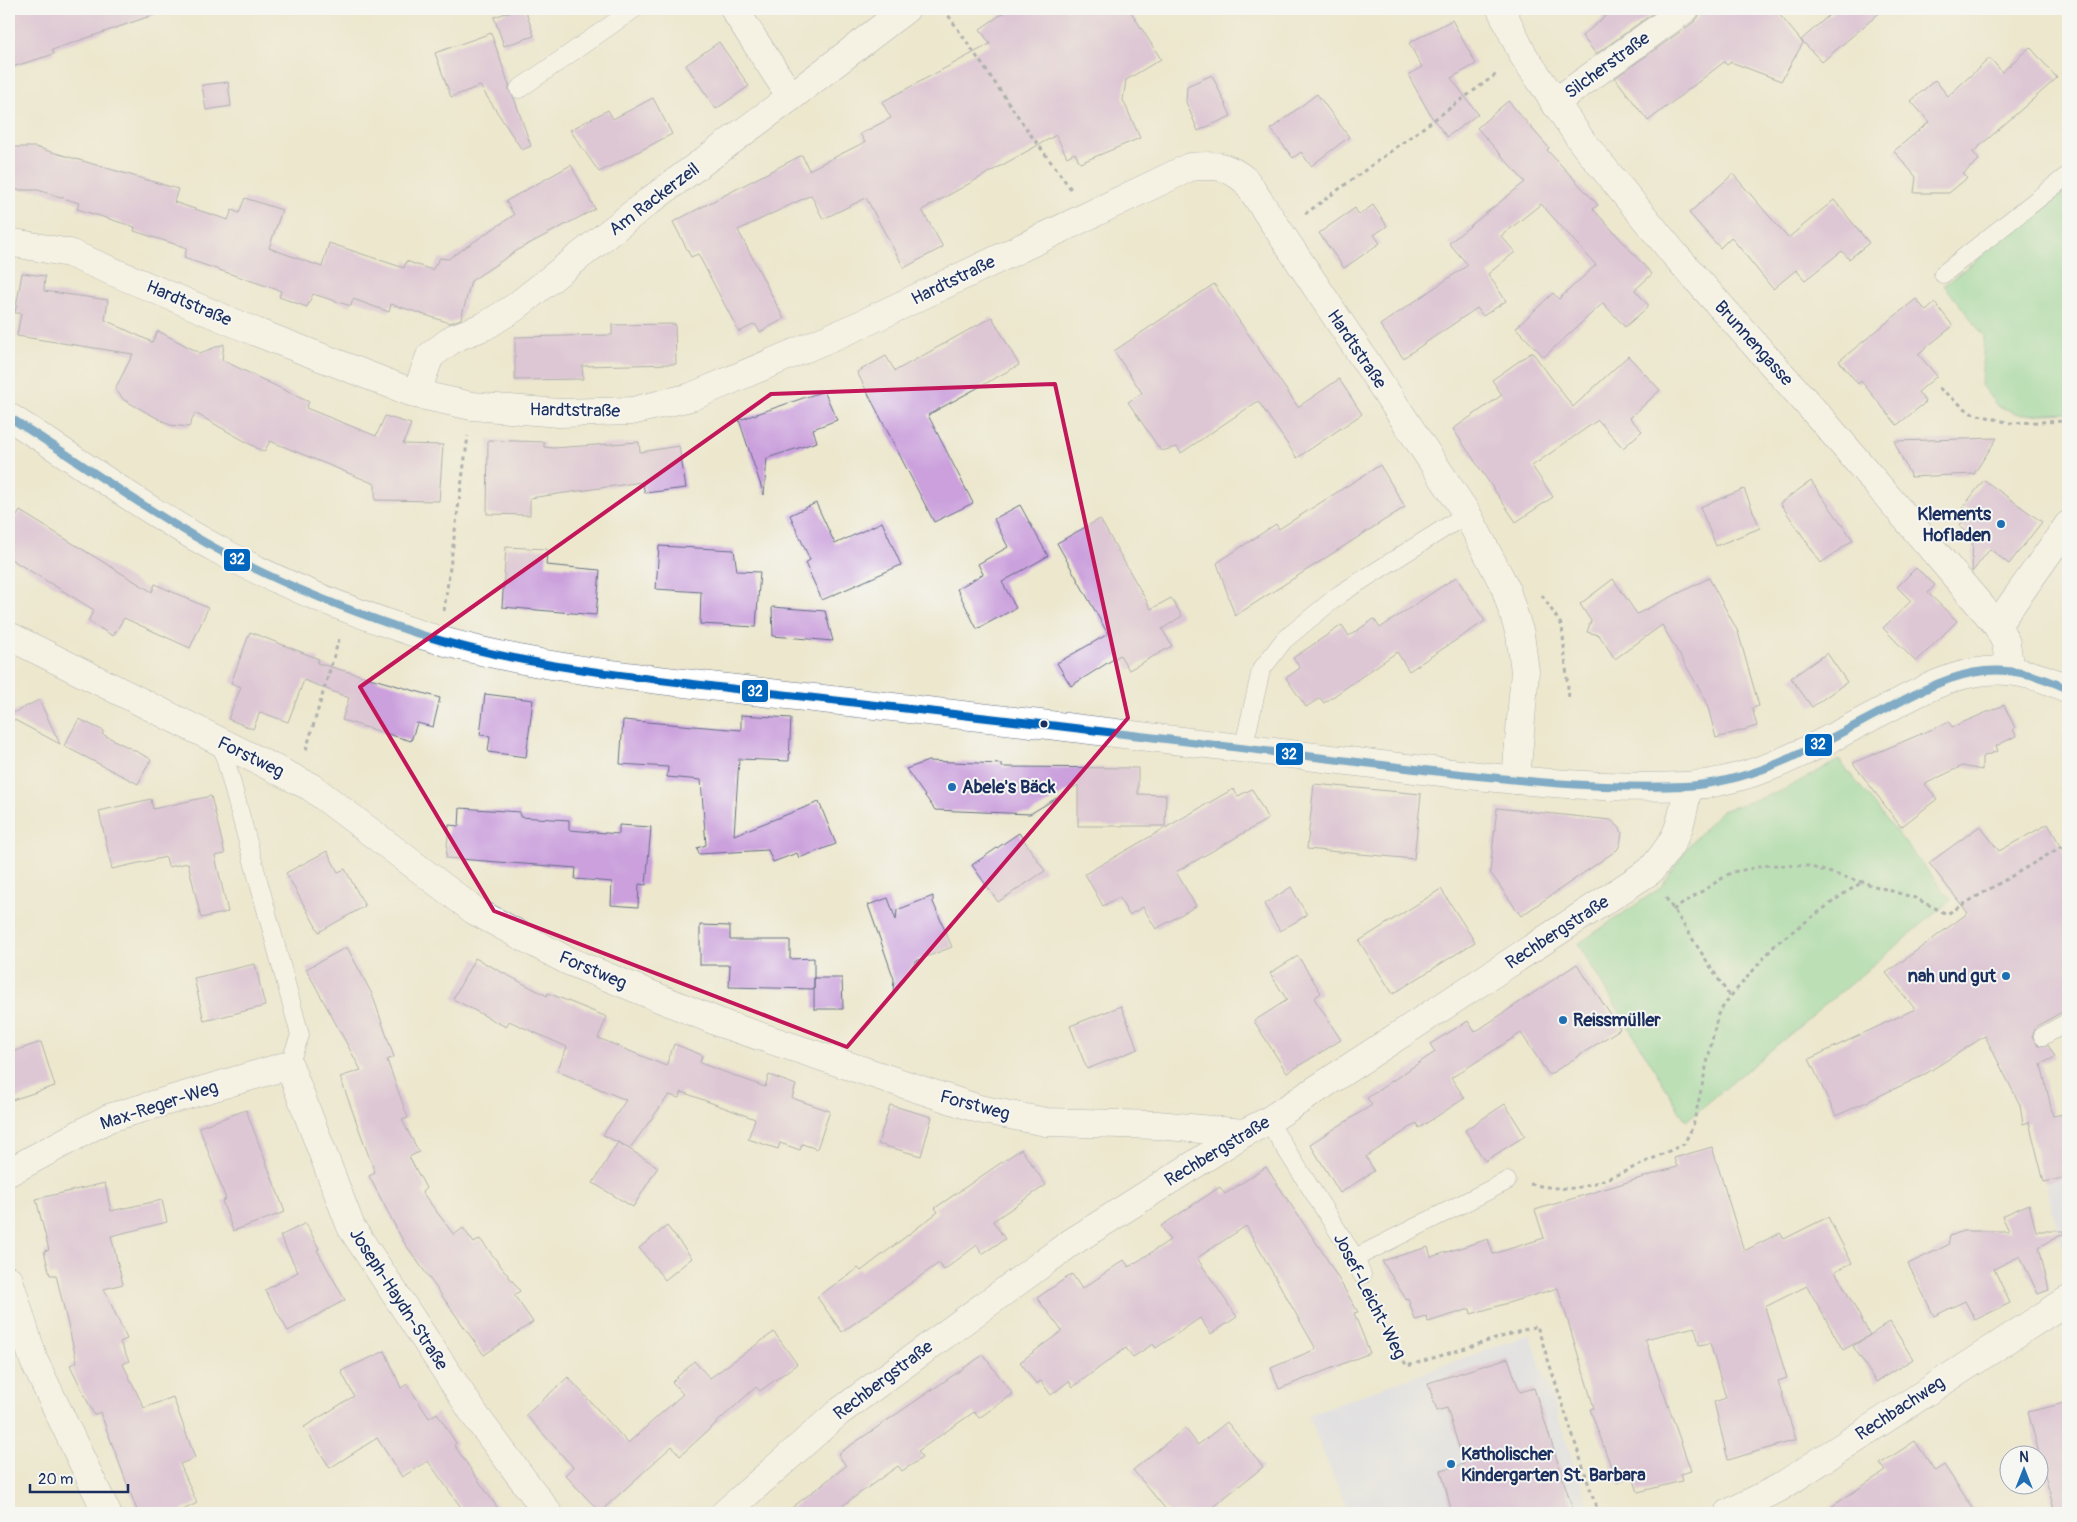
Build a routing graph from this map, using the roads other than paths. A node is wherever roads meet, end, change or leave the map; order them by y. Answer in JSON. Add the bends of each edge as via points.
{"nodes":[{"id":1,"x":634,"y":9,"type":"edge"},
{"id":2,"x":734,"y":9,"type":"edge"},
{"id":3,"x":906,"y":9,"type":"edge"},
{"id":4,"x":1501,"y":9,"type":"edge"},
{"id":5,"x":1685,"y":9,"type":"edge"},
{"id":6,"x":519,"y":88,"type":"dead end"},
{"id":7,"x":792,"y":97,"type":"junction"},
{"id":8,"x":1554,"y":103,"type":"junction"},
{"id":9,"x":2068,"y":175,"type":"edge"},
{"id":10,"x":9,"y":242,"type":"edge"},
{"id":11,"x":1942,"y":274,"type":"dead end"},
{"id":12,"x":416,"y":394,"type":"junction"},
{"id":13,"x":9,"y":417,"type":"edge"},
{"id":14,"x":1467,"y":514,"type":"junction"},
{"id":15,"x":2068,"y":524,"type":"edge"},
{"id":16,"x":1998,"y":625,"type":"junction"},
{"id":17,"x":9,"y":636,"type":"edge"},
{"id":18,"x":2010,"y":671,"type":"junction"},
{"id":19,"x":2068,"y":690,"type":"edge"},
{"id":20,"x":221,"y":743,"type":"junction"},
{"id":21,"x":1243,"y":750,"type":"junction"},
{"id":22,"x":1516,"y":780,"type":"junction"},
{"id":23,"x":1688,"y":786,"type":"junction"},
{"id":24,"x":2068,"y":1022,"type":"edge"},
{"id":25,"x":2043,"y":1036,"type":"dead end"},
{"id":26,"x":289,"y":1065,"type":"junction"},
{"id":27,"x":1268,"y":1121,"type":"junction"},
{"id":28,"x":1244,"y":1133,"type":"junction"},
{"id":29,"x":9,"y":1172,"type":"edge"},
{"id":30,"x":1507,"y":1181,"type":"road end"},
{"id":31,"x":1355,"y":1258,"type":"junction"},
{"id":32,"x":1362,"y":1275,"type":"road end"},
{"id":33,"x":9,"y":1280,"type":"edge"},
{"id":34,"x":2068,"y":1300,"type":"edge"},
{"id":35,"x":107,"y":1513,"type":"edge"},
{"id":36,"x":548,"y":1513,"type":"edge"},
{"id":37,"x":725,"y":1513,"type":"edge"},
{"id":38,"x":1729,"y":1513,"type":"edge"}],
"edges":[{"from":1,"to":6,"type":"lane"},
{"from":2,"to":7,"type":"street"},
{"from":3,"to":7,"type":"street","name":"Am Rackerzeil"},
{"from":4,"to":8,"type":"street","name":"Brunnengasse","via":[[1523,55]]},
{"from":5,"to":8,"type":"street","name":"Silcherstraße"},
{"from":7,"to":12,"type":"street","name":"Am Rackerzeil","via":[[648,202],[514,308],[485,326],[454,338],[430,356]]},
{"from":8,"to":16,"type":"street","name":"Brunnengasse","via":[[1675,255]]},
{"from":9,"to":11,"type":"lane"},
{"from":10,"to":12,"type":"street","name":"Hardtstraße","via":[[69,252],[256,332]]},
{"from":12,"to":14,"type":"street","name":"Hardtstraße","via":[[472,406],[559,413],[632,411],[691,397],[860,325],[1190,167],[1216,164],[1234,171],[1246,181]]},
{"from":13,"to":21,"type":"street","via":[[147,507],[227,554],[348,609],[440,640],[563,668]]},
{"from":14,"to":21,"type":"lane","via":[[1340,594],[1284,640],[1261,670]]},
{"from":14,"to":22,"type":"street","name":"Hardtstraße","via":[[1504,587],[1520,634],[1525,671]]},
{"from":15,"to":16,"type":"street"},
{"from":16,"to":18,"type":"street","name":"Brunnengasse","via":[[2006,643]]},
{"from":17,"to":20,"type":"street","name":"Forstweg"},
{"from":18,"to":19,"type":"street","via":[[2037,676]]},
{"from":18,"to":23,"type":"street","via":[[1986,671],[1941,683],[1774,767],[1731,781]]},
{"from":20,"to":26,"type":"lane","via":[[300,1035]]},
{"from":20,"to":28,"type":"street","name":"Forstweg","via":[[312,787],[475,911],[566,960],[723,1024],[979,1109],[1046,1122],[1157,1125]]},
{"from":21,"to":22,"type":"street"},
{"from":22,"to":23,"type":"street"},
{"from":23,"to":27,"type":"street","name":"Rechbergstraße","via":[[1683,820],[1672,846],[1650,871]]},
{"from":24,"to":25,"type":"lane"},
{"from":26,"to":29,"type":"street","name":"Max-Reger-Weg","via":[[109,1118]]},
{"from":26,"to":36,"type":"street","name":"Joseph-Haydn-Straße","via":[[351,1228],[477,1418]]},
{"from":27,"to":28,"type":"street","name":"Rechbergstraße"},
{"from":27,"to":31,"type":"lane","name":"Josef-Leicht-Weg"},
{"from":28,"to":37,"type":"street","name":"Rechbergstraße","via":[[1069,1244],[847,1406]]},
{"from":30,"to":31,"type":"lane"},
{"from":31,"to":32,"type":"lane","name":"Josef-Leicht-Weg"},
{"from":33,"to":35,"type":"street","via":[[34,1360]]},
{"from":34,"to":38,"type":"street","name":"Rechbachweg","via":[[1779,1488]]}]}
